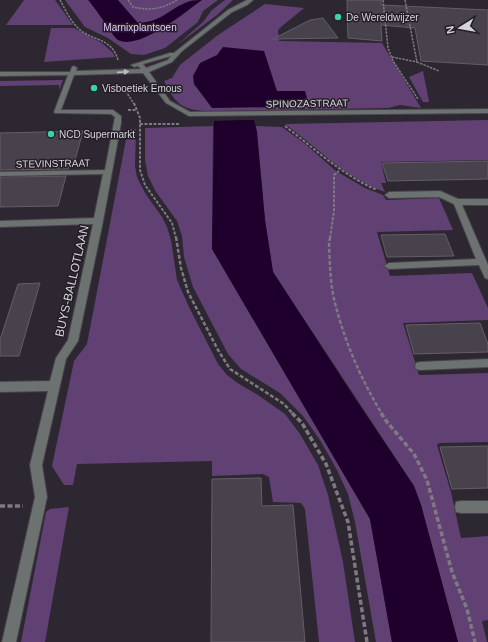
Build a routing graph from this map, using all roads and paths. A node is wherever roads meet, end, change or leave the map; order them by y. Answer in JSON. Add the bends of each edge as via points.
{"nodes":[{"id":1,"x":60,"y":0,"type":"edge"},
{"id":2,"x":128,"y":0,"type":"edge"},
{"id":3,"x":177,"y":0,"type":"edge"},
{"id":4,"x":238,"y":0,"type":"edge"},
{"id":5,"x":250,"y":0,"type":"edge"},
{"id":6,"x":383,"y":0,"type":"edge"},
{"id":7,"x":405,"y":0,"type":"edge"},
{"id":8,"x":230,"y":11,"type":"junction"},
{"id":9,"x":180,"y":50,"type":"junction"},
{"id":10,"x":392,"y":57,"type":"junction"},
{"id":11,"x":417,"y":62,"type":"junction"},
{"id":12,"x":140,"y":64,"type":"junction"},
{"id":13,"x":0,"y":69,"type":"edge"},
{"id":14,"x":116,"y":70,"type":"junction"},
{"id":15,"x":73,"y":71,"type":"junction"},
{"id":16,"x":145,"y":71,"type":"junction"},
{"id":17,"x":439,"y":71,"type":"dead end"},
{"id":18,"x":0,"y":74,"type":"edge"},
{"id":19,"x":488,"y":111,"type":"edge"},
{"id":20,"x":426,"y":112,"type":"junction"},
{"id":21,"x":140,"y":124,"type":"junction"},
{"id":22,"x":186,"y":124,"type":"dead end"},
{"id":23,"x":284,"y":126,"type":"dead end"},
{"id":24,"x":339,"y":171,"type":"junction"},
{"id":25,"x":107,"y":172,"type":"junction"},
{"id":26,"x":0,"y":174,"type":"edge"},
{"id":27,"x":389,"y":195,"type":"joint"},
{"id":28,"x":457,"y":202,"type":"junction"},
{"id":29,"x":488,"y":202,"type":"edge"},
{"id":30,"x":99,"y":221,"type":"junction"},
{"id":31,"x":0,"y":224,"type":"edge"},
{"id":32,"x":482,"y":262,"type":"junction"},
{"id":33,"x":390,"y":266,"type":"dead end"},
{"id":34,"x":488,"y":276,"type":"edge"},
{"id":35,"x":488,"y":363,"type":"edge"},
{"id":36,"x":420,"y":366,"type":"dead end"},
{"id":37,"x":53,"y":386,"type":"junction"},
{"id":38,"x":0,"y":387,"type":"edge"},
{"id":39,"x":39,"y":505,"type":"junction"},
{"id":40,"x":0,"y":506,"type":"edge"},
{"id":41,"x":488,"y":506,"type":"edge"},
{"id":42,"x":461,"y":507,"type":"dead end"},
{"id":43,"x":9,"y":642,"type":"edge"},
{"id":44,"x":367,"y":642,"type":"edge"},
{"id":45,"x":475,"y":642,"type":"edge"}],
"edges":[{"from":1,"to":14,"type":"path","via":[[77,27],[108,44],[117,53]]},
{"from":2,"to":3,"type":"path","via":[[133,7],[144,10],[155,10]]},
{"from":4,"to":8,"type":"street"},
{"from":5,"to":8,"type":"street"},
{"from":6,"to":10,"type":"path","via":[[388,48]]},
{"from":7,"to":11,"type":"path"},
{"from":8,"to":9,"type":"street"},
{"from":9,"to":12,"type":"street"},
{"from":9,"to":16,"type":"street","via":[[170,61]]},
{"from":10,"to":11,"type":"path"},
{"from":10,"to":20,"type":"path"},
{"from":11,"to":17,"type":"path"},
{"from":12,"to":14,"type":"street"},
{"from":12,"to":16,"type":"street","name":"SPINOZASTRAAT"},
{"from":13,"to":15,"type":"street"},
{"from":14,"to":15,"type":"street"},
{"from":14,"to":16,"type":"street","one_way":true},
{"from":14,"to":21,"type":"path","via":[[115,80],[124,87],[137,110]]},
{"from":15,"to":18,"type":"street"},
{"from":15,"to":25,"type":"street","name":"BUYS-BALLOTLAAN","via":[[57,112],[105,110],[118,116]]},
{"from":16,"to":20,"type":"street","name":"SPINOZASTRAAT","via":[[168,102],[188,114]]},
{"from":19,"to":20,"type":"street","name":"SPINOZASTRAAT"},
{"from":21,"to":22,"type":"path"},
{"from":21,"to":44,"type":"path","via":[[140,170],[145,184],[172,223],[188,292],[218,350],[230,369],[284,404],[302,423],[326,464],[348,522]]},
{"from":23,"to":24,"type":"path"},
{"from":24,"to":27,"type":"path","via":[[363,185]]},
{"from":24,"to":45,"type":"path","via":[[334,175],[334,211],[330,245],[335,303],[353,359],[367,389],[387,422],[414,454],[427,480],[452,572],[467,609]]},
{"from":25,"to":26,"type":"street","name":"STEVINSTRAAT"},
{"from":25,"to":30,"type":"street","name":"BUYS-BALLOTLAAN"},
{"from":27,"to":28,"type":"street","via":[[440,194]]},
{"from":28,"to":29,"type":"street"},
{"from":28,"to":32,"type":"street"},
{"from":30,"to":31,"type":"street"},
{"from":30,"to":37,"type":"street","name":"BUYS-BALLOTLAAN","via":[[73,341],[61,358]]},
{"from":32,"to":33,"type":"street"},
{"from":32,"to":34,"type":"street"},
{"from":35,"to":36,"type":"street"},
{"from":37,"to":38,"type":"street"},
{"from":37,"to":39,"type":"street","name":"BUYS-BALLOTLAAN","via":[[36,465],[41,497]]},
{"from":39,"to":40,"type":"path"},
{"from":39,"to":43,"type":"street","name":"BUYS-BALLOTLAAN"},
{"from":41,"to":42,"type":"street"}]}
